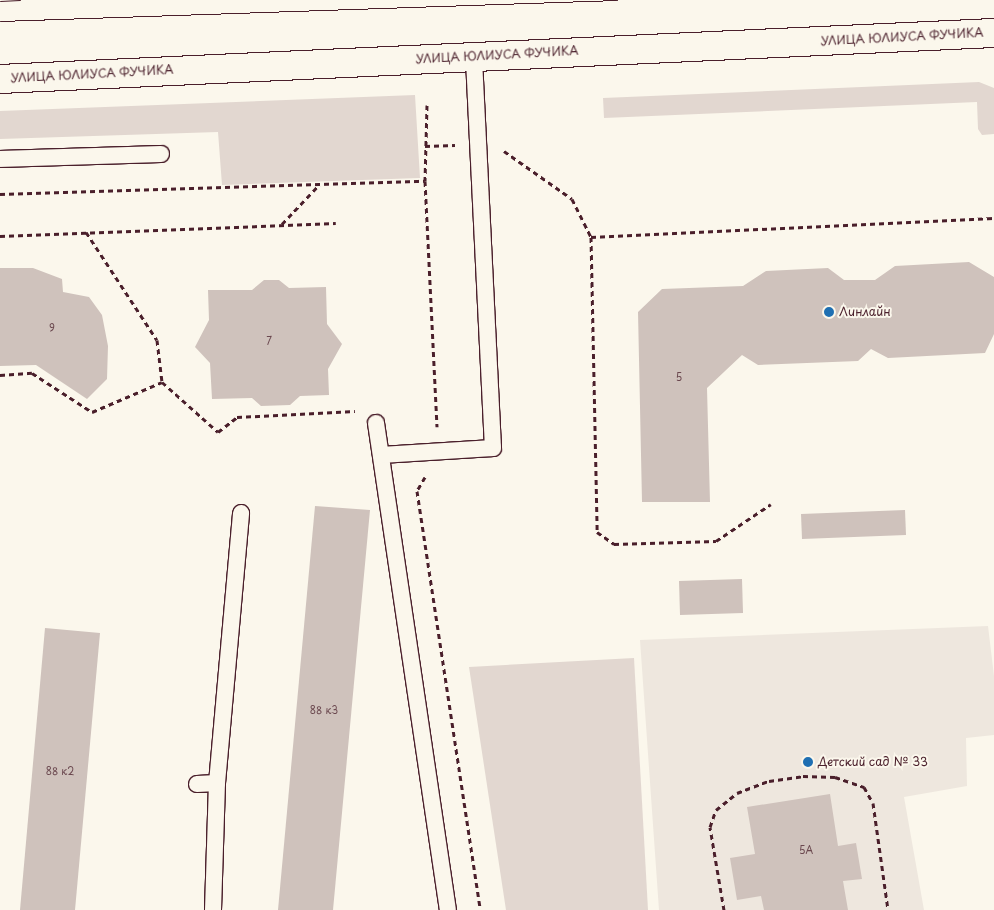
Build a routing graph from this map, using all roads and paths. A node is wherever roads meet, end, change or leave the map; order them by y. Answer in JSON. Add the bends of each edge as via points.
{"nodes":[{"id":1,"x":994,"y":33,"type":"edge"},
{"id":2,"x":474,"y":56,"type":"junction"},
{"id":3,"x":0,"y":79,"type":"edge"},
{"id":4,"x":427,"y":105,"type":"dead end"},
{"id":5,"x":477,"y":144,"type":"junction"},
{"id":6,"x":425,"y":146,"type":"junction"},
{"id":7,"x":161,"y":154,"type":"dead end"},
{"id":8,"x":0,"y":159,"type":"edge"},
{"id":9,"x":425,"y":181,"type":"junction"},
{"id":10,"x":319,"y":184,"type":"junction"},
{"id":11,"x":0,"y":194,"type":"edge"},
{"id":12,"x":994,"y":218,"type":"edge"},
{"id":13,"x":336,"y":223,"type":"dead end"},
{"id":14,"x":282,"y":225,"type":"junction"},
{"id":15,"x":86,"y":232,"type":"junction"},
{"id":16,"x":0,"y":236,"type":"edge"},
{"id":17,"x":591,"y":237,"type":"junction"},
{"id":18,"x":0,"y":375,"type":"edge"},
{"id":19,"x":162,"y":382,"type":"junction"},
{"id":20,"x":371,"y":417,"type":"joint"},
{"id":21,"x":438,"y":452,"type":"junction"},
{"id":22,"x":381,"y":455,"type":"junction"},
{"id":23,"x":771,"y":504,"type":"dead end"},
{"id":24,"x":241,"y":512,"type":"dead end"},
{"id":25,"x":217,"y":783,"type":"junction"},
{"id":26,"x":197,"y":784,"type":"dead end"},
{"id":27,"x":213,"y":910,"type":"edge"},
{"id":28,"x":448,"y":910,"type":"edge"},
{"id":29,"x":480,"y":910,"type":"edge"},
{"id":30,"x":724,"y":910,"type":"edge"},
{"id":31,"x":888,"y":910,"type":"edge"}],
"edges":[{"from":1,"to":2,"type":"street","name":"УЛИЦА ЮЛИУСА ФУЧИКА"},
{"from":2,"to":3,"type":"street","name":"УЛИЦА ЮЛИУСА ФУЧИКА"},
{"from":2,"to":5,"type":"lane"},
{"from":4,"to":6,"type":"path"},
{"from":5,"to":6,"type":"path"},
{"from":5,"to":17,"type":"path","via":[[497,145],[568,196]]},
{"from":5,"to":21,"type":"lane","via":[[493,448]]},
{"from":6,"to":9,"type":"path"},
{"from":7,"to":8,"type":"lane"},
{"from":9,"to":10,"type":"path"},
{"from":9,"to":21,"type":"path"},
{"from":10,"to":11,"type":"path"},
{"from":10,"to":14,"type":"path"},
{"from":12,"to":17,"type":"path"},
{"from":13,"to":14,"type":"path"},
{"from":14,"to":15,"type":"path"},
{"from":15,"to":16,"type":"path"},
{"from":15,"to":19,"type":"path","via":[[157,340]]},
{"from":17,"to":23,"type":"path","via":[[597,532],[614,544],[716,541]]},
{"from":18,"to":19,"type":"path","via":[[32,373],[92,412]]},
{"from":19,"to":20,"type":"path","via":[[218,432],[237,417]]},
{"from":20,"to":22,"type":"lane"},
{"from":21,"to":22,"type":"lane"},
{"from":21,"to":29,"type":"path","via":[[417,491]]},
{"from":22,"to":28,"type":"lane"},
{"from":24,"to":25,"type":"lane"},
{"from":25,"to":26,"type":"lane"},
{"from":25,"to":27,"type":"lane"},
{"from":30,"to":31,"type":"path","via":[[710,827],[716,810],[737,793],[769,781],[803,776],[835,777],[864,786],[873,803]]}]}
